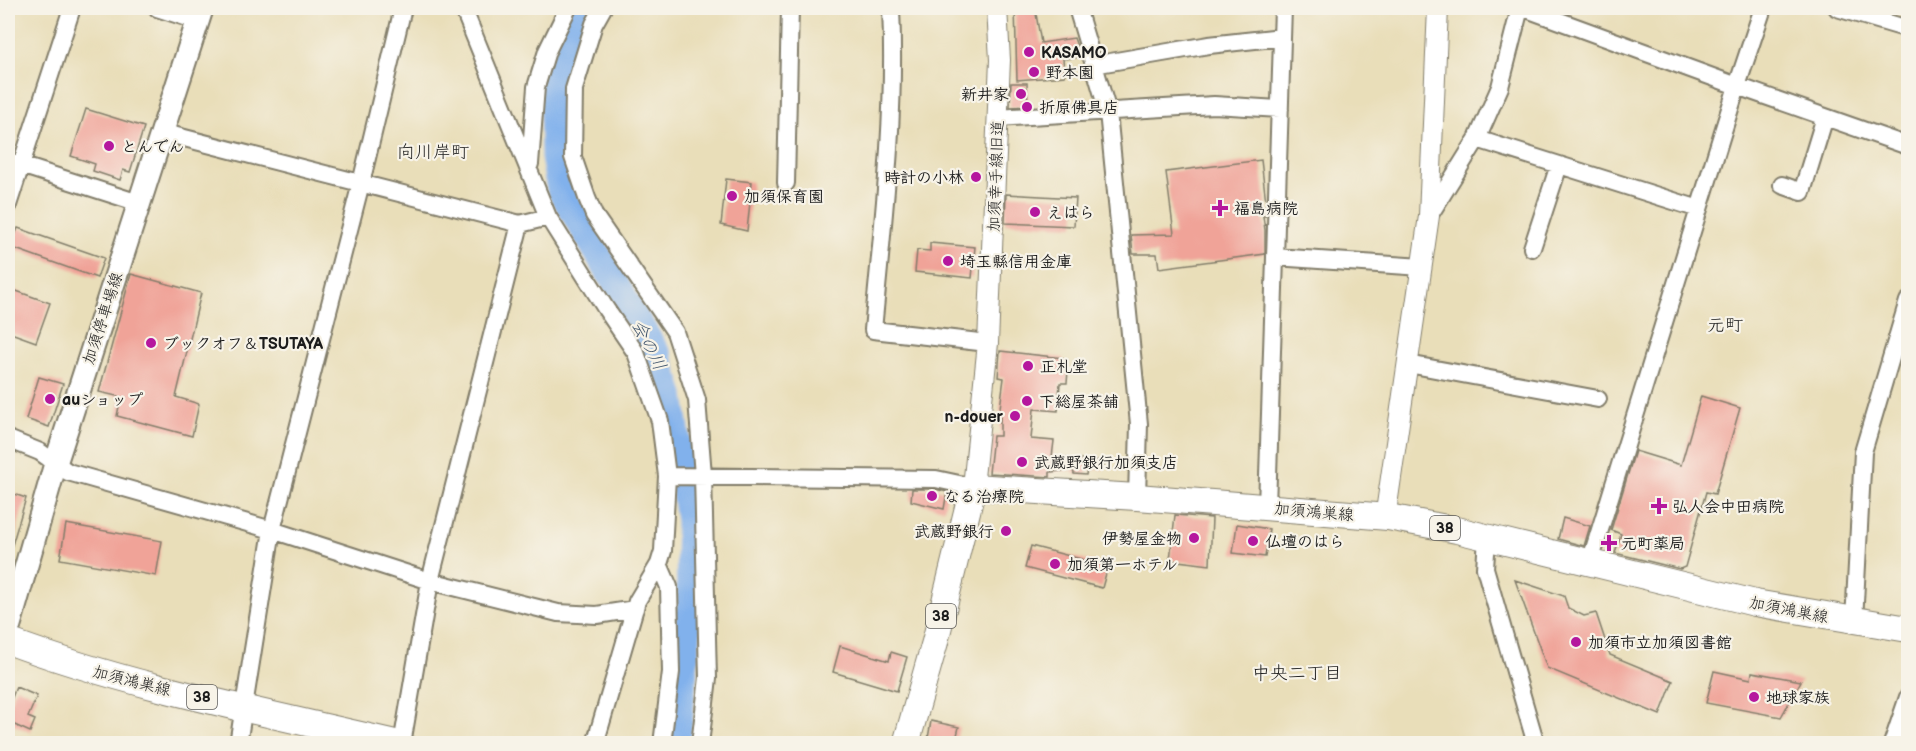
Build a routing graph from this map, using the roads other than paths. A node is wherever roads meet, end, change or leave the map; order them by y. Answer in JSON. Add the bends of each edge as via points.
{"nodes":[{"id":1,"x":72,"y":8,"type":"edge"},
{"id":2,"x":158,"y":8,"type":"edge"},
{"id":3,"x":403,"y":8,"type":"edge"},
{"id":4,"x":463,"y":8,"type":"edge"},
{"id":5,"x":568,"y":8,"type":"edge"},
{"id":6,"x":603,"y":8,"type":"edge"},
{"id":7,"x":790,"y":8,"type":"edge"},
{"id":8,"x":891,"y":8,"type":"edge"},
{"id":9,"x":997,"y":8,"type":"edge"},
{"id":10,"x":1077,"y":8,"type":"edge"},
{"id":11,"x":1283,"y":8,"type":"edge"},
{"id":12,"x":1437,"y":8,"type":"edge"},
{"id":13,"x":1522,"y":8,"type":"edge"},
{"id":14,"x":1763,"y":8,"type":"edge"},
{"id":15,"x":1837,"y":8,"type":"edge"},
{"id":16,"x":1857,"y":10,"type":"edge"},
{"id":17,"x":200,"y":14,"type":"edge"},
{"id":18,"x":1908,"y":29,"type":"edge"},
{"id":19,"x":1282,"y":37,"type":"junction"},
{"id":20,"x":1093,"y":65,"type":"junction"},
{"id":21,"x":1737,"y":86,"type":"junction"},
{"id":22,"x":1281,"y":108,"type":"junction"},
{"id":23,"x":1108,"y":112,"type":"junction"},
{"id":24,"x":1825,"y":117,"type":"junction"},
{"id":25,"x":997,"y":118,"type":"junction"},
{"id":26,"x":161,"y":132,"type":"junction"},
{"id":27,"x":1477,"y":139,"type":"junction"},
{"id":28,"x":1908,"y":146,"type":"edge"},
{"id":29,"x":14,"y":163,"type":"edge"},
{"id":30,"x":1559,"y":165,"type":"junction"},
{"id":31,"x":529,"y":168,"type":"junction"},
{"id":32,"x":361,"y":183,"type":"junction"},
{"id":33,"x":786,"y":183,"type":"dead end"},
{"id":34,"x":1782,"y":184,"type":"dead end"},
{"id":35,"x":139,"y":203,"type":"junction"},
{"id":36,"x":8,"y":205,"type":"edge"},
{"id":37,"x":1699,"y":209,"type":"junction"},
{"id":38,"x":1429,"y":216,"type":"junction"},
{"id":39,"x":548,"y":217,"type":"junction"},
{"id":40,"x":520,"y":224,"type":"junction"},
{"id":41,"x":1532,"y":248,"type":"dead end"},
{"id":42,"x":1275,"y":257,"type":"junction"},
{"id":43,"x":1422,"y":267,"type":"junction"},
{"id":44,"x":1908,"y":301,"type":"edge"},
{"id":45,"x":988,"y":343,"type":"junction"},
{"id":46,"x":1408,"y":364,"type":"junction"},
{"id":47,"x":1598,"y":399,"type":"dead end"},
{"id":48,"x":8,"y":440,"type":"edge"},
{"id":49,"x":56,"y":462,"type":"junction"},
{"id":50,"x":703,"y":475,"type":"junction"},
{"id":51,"x":667,"y":476,"type":"junction"},
{"id":52,"x":973,"y":487,"type":"junction"},
{"id":53,"x":1137,"y":497,"type":"junction"},
{"id":54,"x":1267,"y":507,"type":"junction"},
{"id":55,"x":1388,"y":517,"type":"junction"},
{"id":56,"x":272,"y":530,"type":"junction"},
{"id":57,"x":1487,"y":538,"type":"junction"},
{"id":58,"x":1590,"y":562,"type":"junction"},
{"id":59,"x":659,"y":564,"type":"junction"},
{"id":60,"x":430,"y":581,"type":"junction"},
{"id":61,"x":635,"y":609,"type":"junction"},
{"id":62,"x":1854,"y":621,"type":"junction"},
{"id":63,"x":1908,"y":629,"type":"edge"},
{"id":64,"x":8,"y":630,"type":"edge"},
{"id":65,"x":8,"y":641,"type":"edge"},
{"id":66,"x":1908,"y":697,"type":"edge"},
{"id":67,"x":244,"y":707,"type":"junction"},
{"id":68,"x":238,"y":744,"type":"edge"},
{"id":69,"x":401,"y":744,"type":"edge"},
{"id":70,"x":595,"y":744,"type":"edge"},
{"id":71,"x":662,"y":744,"type":"edge"},
{"id":72,"x":700,"y":744,"type":"edge"},
{"id":73,"x":906,"y":744,"type":"edge"},
{"id":74,"x":1536,"y":744,"type":"edge"},
{"id":75,"x":1892,"y":744,"type":"edge"}],
"edges":[{"from":1,"to":29,"type":"street"},
{"from":2,"to":17,"type":"street"},
{"from":3,"to":32,"type":"street"},
{"from":4,"to":31,"type":"street"},
{"from":5,"to":31,"type":"street","via":[[547,51],[536,87]]},
{"from":6,"to":50,"type":"street","via":[[594,24],[574,89],[573,157],[594,215],[675,332],[697,400]]},
{"from":7,"to":33,"type":"street"},
{"from":8,"to":45,"type":"street","via":[[893,58],[886,186],[873,330]]},
{"from":9,"to":25,"type":"street","name":"加須幸手線旧道"},
{"from":10,"to":20,"type":"street"},
{"from":11,"to":19,"type":"street"},
{"from":12,"to":38,"type":"street"},
{"from":13,"to":21,"type":"street"},
{"from":13,"to":27,"type":"street","via":[[1500,87]]},
{"from":14,"to":21,"type":"street"},
{"from":15,"to":16,"type":"street"},
{"from":16,"to":18,"type":"street"},
{"from":17,"to":26,"type":"main road","name":"加須停車場線"},
{"from":19,"to":20,"type":"street"},
{"from":19,"to":22,"type":"street"},
{"from":20,"to":23,"type":"street"},
{"from":21,"to":24,"type":"street"},
{"from":21,"to":37,"type":"street"},
{"from":22,"to":23,"type":"street","via":[[1214,105]]},
{"from":22,"to":42,"type":"street"},
{"from":23,"to":25,"type":"street"},
{"from":23,"to":53,"type":"street","via":[[1139,424]]},
{"from":24,"to":28,"type":"street"},
{"from":24,"to":34,"type":"street","via":[[1802,192]]},
{"from":25,"to":45,"type":"street","name":"加須幸手線旧道"},
{"from":26,"to":32,"type":"street"},
{"from":26,"to":35,"type":"main road","name":"加須停車場線"},
{"from":27,"to":30,"type":"street"},
{"from":27,"to":38,"type":"street"},
{"from":29,"to":35,"type":"street"},
{"from":29,"to":36,"type":"street"},
{"from":30,"to":37,"type":"street"},
{"from":30,"to":41,"type":"street"},
{"from":31,"to":39,"type":"street"},
{"from":32,"to":40,"type":"street"},
{"from":32,"to":56,"type":"street"},
{"from":35,"to":49,"type":"main road","name":"加須停車場線"},
{"from":37,"to":58,"type":"street"},
{"from":38,"to":43,"type":"street"},
{"from":39,"to":40,"type":"street"},
{"from":39,"to":51,"type":"street","via":[[636,353],[660,421]]},
{"from":40,"to":60,"type":"street"},
{"from":42,"to":43,"type":"street"},
{"from":42,"to":54,"type":"street"},
{"from":43,"to":46,"type":"street"},
{"from":44,"to":62,"type":"street","via":[[1863,452]]},
{"from":45,"to":52,"type":"street","name":"加須幸手線旧道"},
{"from":46,"to":47,"type":"street"},
{"from":46,"to":55,"type":"street"},
{"from":48,"to":49,"type":"street"},
{"from":49,"to":56,"type":"street","via":[[68,472]]},
{"from":49,"to":64,"type":"main road","name":"加須停車場線"},
{"from":50,"to":51,"type":"street"},
{"from":50,"to":52,"type":"street","via":[[936,479]]},
{"from":50,"to":72,"type":"street","via":[[708,678]]},
{"from":51,"to":59,"type":"street"},
{"from":52,"to":53,"type":"main road","name":"加須鴻巣線","number":"38"},
{"from":52,"to":73,"type":"main road","number":"38"},
{"from":53,"to":54,"type":"main road","name":"加須鴻巣線","number":"38"},
{"from":54,"to":55,"type":"main road","name":"加須鴻巣線","number":"38"},
{"from":55,"to":57,"type":"main road","name":"加須鴻巣線","number":"38"},
{"from":56,"to":60,"type":"street"},
{"from":56,"to":67,"type":"street"},
{"from":57,"to":58,"type":"main road","name":"加須鴻巣線","number":"38"},
{"from":57,"to":74,"type":"street","via":[[1485,568]]},
{"from":58,"to":62,"type":"main road","name":"加須鴻巣線","number":"38","via":[[1755,603]]},
{"from":59,"to":61,"type":"street"},
{"from":59,"to":71,"type":"street","via":[[669,587],[671,661]]},
{"from":60,"to":61,"type":"street","via":[[558,613],[597,615]]},
{"from":60,"to":69,"type":"street"},
{"from":61,"to":70,"type":"street"},
{"from":62,"to":63,"type":"main road","name":"加須鴻巣線","number":"38"},
{"from":65,"to":67,"type":"main road","name":"加須鴻巣線","number":"38","via":[[122,679]]},
{"from":66,"to":75,"type":"street"},
{"from":67,"to":68,"type":"street"},
{"from":67,"to":69,"type":"main road","name":"加須鴻巣線","number":"38"}]}
